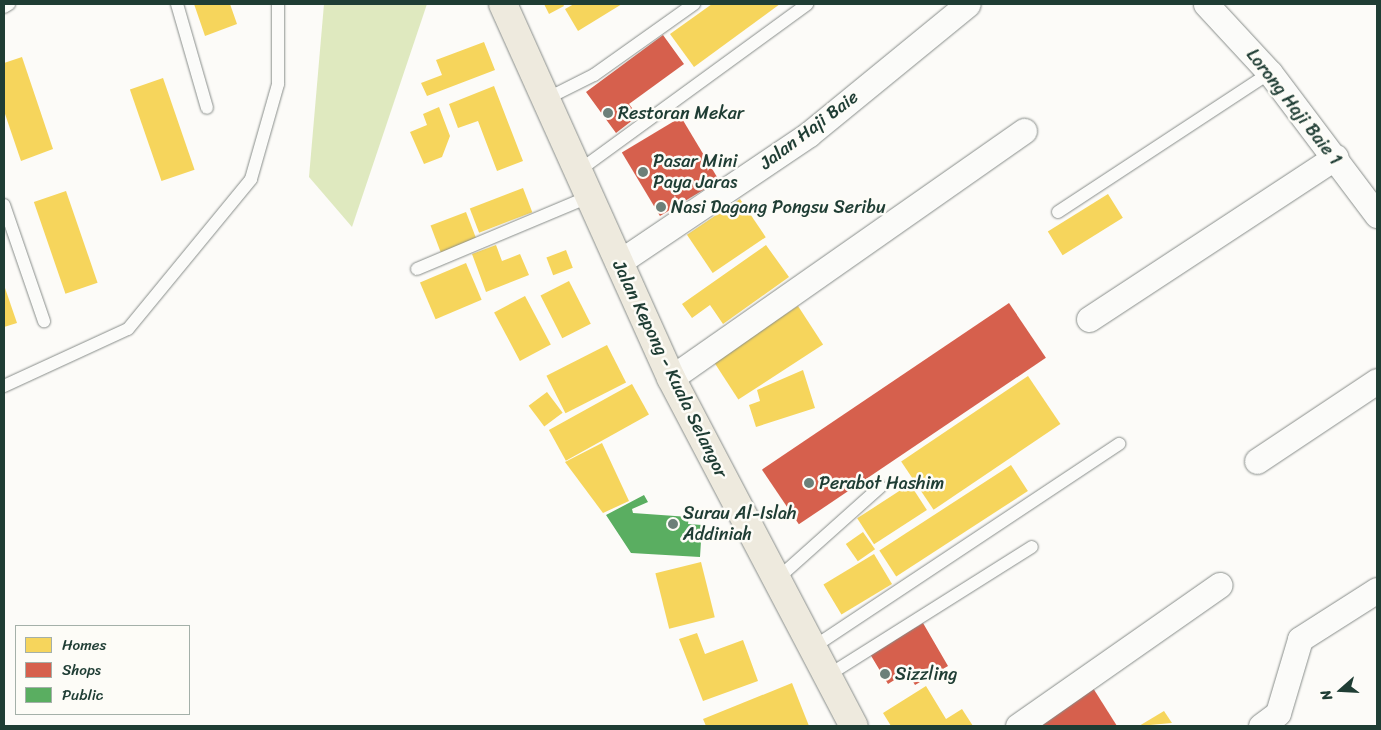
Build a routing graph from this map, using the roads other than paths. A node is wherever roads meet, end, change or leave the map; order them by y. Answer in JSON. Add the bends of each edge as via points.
{"nodes":[{"id":1,"x":9,"y":4,"type":"edge"},
{"id":2,"x":177,"y":4,"type":"edge"},
{"id":3,"x":278,"y":4,"type":"edge"},
{"id":4,"x":694,"y":4,"type":"edge"},
{"id":5,"x":807,"y":4,"type":"edge"},
{"id":6,"x":968,"y":4,"type":"edge"},
{"id":7,"x":1206,"y":4,"type":"edge"},
{"id":8,"x":4,"y":6,"type":"edge"},
{"id":9,"x":510,"y":6,"type":"edge"},
{"id":10,"x":1270,"y":73,"type":"junction"},
{"id":11,"x":544,"y":100,"type":"junction"},
{"id":12,"x":207,"y":108,"type":"dead end"},
{"id":13,"x":1024,"y":131,"type":"dead end"},
{"id":14,"x":1336,"y":157,"type":"junction"},
{"id":15,"x":577,"y":172,"type":"junction"},
{"id":16,"x":588,"y":198,"type":"junction"},
{"id":17,"x":4,"y":205,"type":"edge"},
{"id":18,"x":1058,"y":212,"type":"dead end"},
{"id":19,"x":1377,"y":215,"type":"edge"},
{"id":20,"x":618,"y":263,"type":"junction"},
{"id":21,"x":417,"y":270,"type":"dead end"},
{"id":22,"x":1089,"y":319,"type":"dead end"},
{"id":23,"x":44,"y":321,"type":"dead end"},
{"id":24,"x":671,"y":378,"type":"junction"},
{"id":25,"x":1377,"y":381,"type":"edge"},
{"id":26,"x":4,"y":386,"type":"edge"},
{"id":27,"x":1120,"y":444,"type":"dead end"},
{"id":28,"x":1258,"y":461,"type":"dead end"},
{"id":29,"x":880,"y":487,"type":"dead end"},
{"id":30,"x":1032,"y":547,"type":"dead end"},
{"id":31,"x":776,"y":580,"type":"junction"},
{"id":32,"x":1219,"y":585,"type":"dead end"},
{"id":33,"x":1377,"y":590,"type":"edge"},
{"id":34,"x":812,"y":648,"type":"junction"},
{"id":35,"x":827,"y":676,"type":"junction"},
{"id":36,"x":854,"y":726,"type":"edge"},
{"id":37,"x":1018,"y":726,"type":"edge"},
{"id":38,"x":1261,"y":726,"type":"edge"}],
"edges":[{"from":1,"to":8,"type":"lane"},
{"from":2,"to":12,"type":"lane"},
{"from":3,"to":26,"type":"lane","via":[[278,84],[251,179],[128,329]]},
{"from":4,"to":11,"type":"lane","via":[[594,74]]},
{"from":5,"to":15,"type":"lane"},
{"from":6,"to":20,"type":"street","name":"Jalan Haji Baie","via":[[808,134]]},
{"from":7,"to":10,"type":"street","name":"Lorong Haji Baie 1"},
{"from":9,"to":11,"type":"highway","name":"Jalan Kepong - Kuala Selangor"},
{"from":10,"to":14,"type":"street","name":"Lorong Haji Baie 1"},
{"from":10,"to":18,"type":"lane"},
{"from":11,"to":15,"type":"highway","name":"Jalan Kepong - Kuala Selangor"},
{"from":13,"to":24,"type":"street"},
{"from":14,"to":19,"type":"street","name":"Lorong Haji Baie 1"},
{"from":14,"to":22,"type":"street"},
{"from":15,"to":16,"type":"highway","name":"Jalan Kepong - Kuala Selangor"},
{"from":16,"to":20,"type":"highway","name":"Jalan Kepong - Kuala Selangor"},
{"from":16,"to":21,"type":"lane"},
{"from":17,"to":23,"type":"lane"},
{"from":20,"to":24,"type":"highway","name":"Jalan Kepong - Kuala Selangor"},
{"from":24,"to":31,"type":"highway","name":"Jalan Kepong - Kuala Selangor"},
{"from":25,"to":28,"type":"street"},
{"from":27,"to":34,"type":"lane"},
{"from":29,"to":31,"type":"lane"},
{"from":30,"to":35,"type":"lane"},
{"from":31,"to":34,"type":"highway","name":"Jalan Kepong - Kuala Selangor"},
{"from":32,"to":37,"type":"street"},
{"from":33,"to":38,"type":"street","via":[[1300,639],[1278,713]]},
{"from":34,"to":35,"type":"highway","name":"Jalan Kepong - Kuala Selangor"},
{"from":35,"to":36,"type":"highway","name":"Jalan Kepong - Kuala Selangor"}]}
